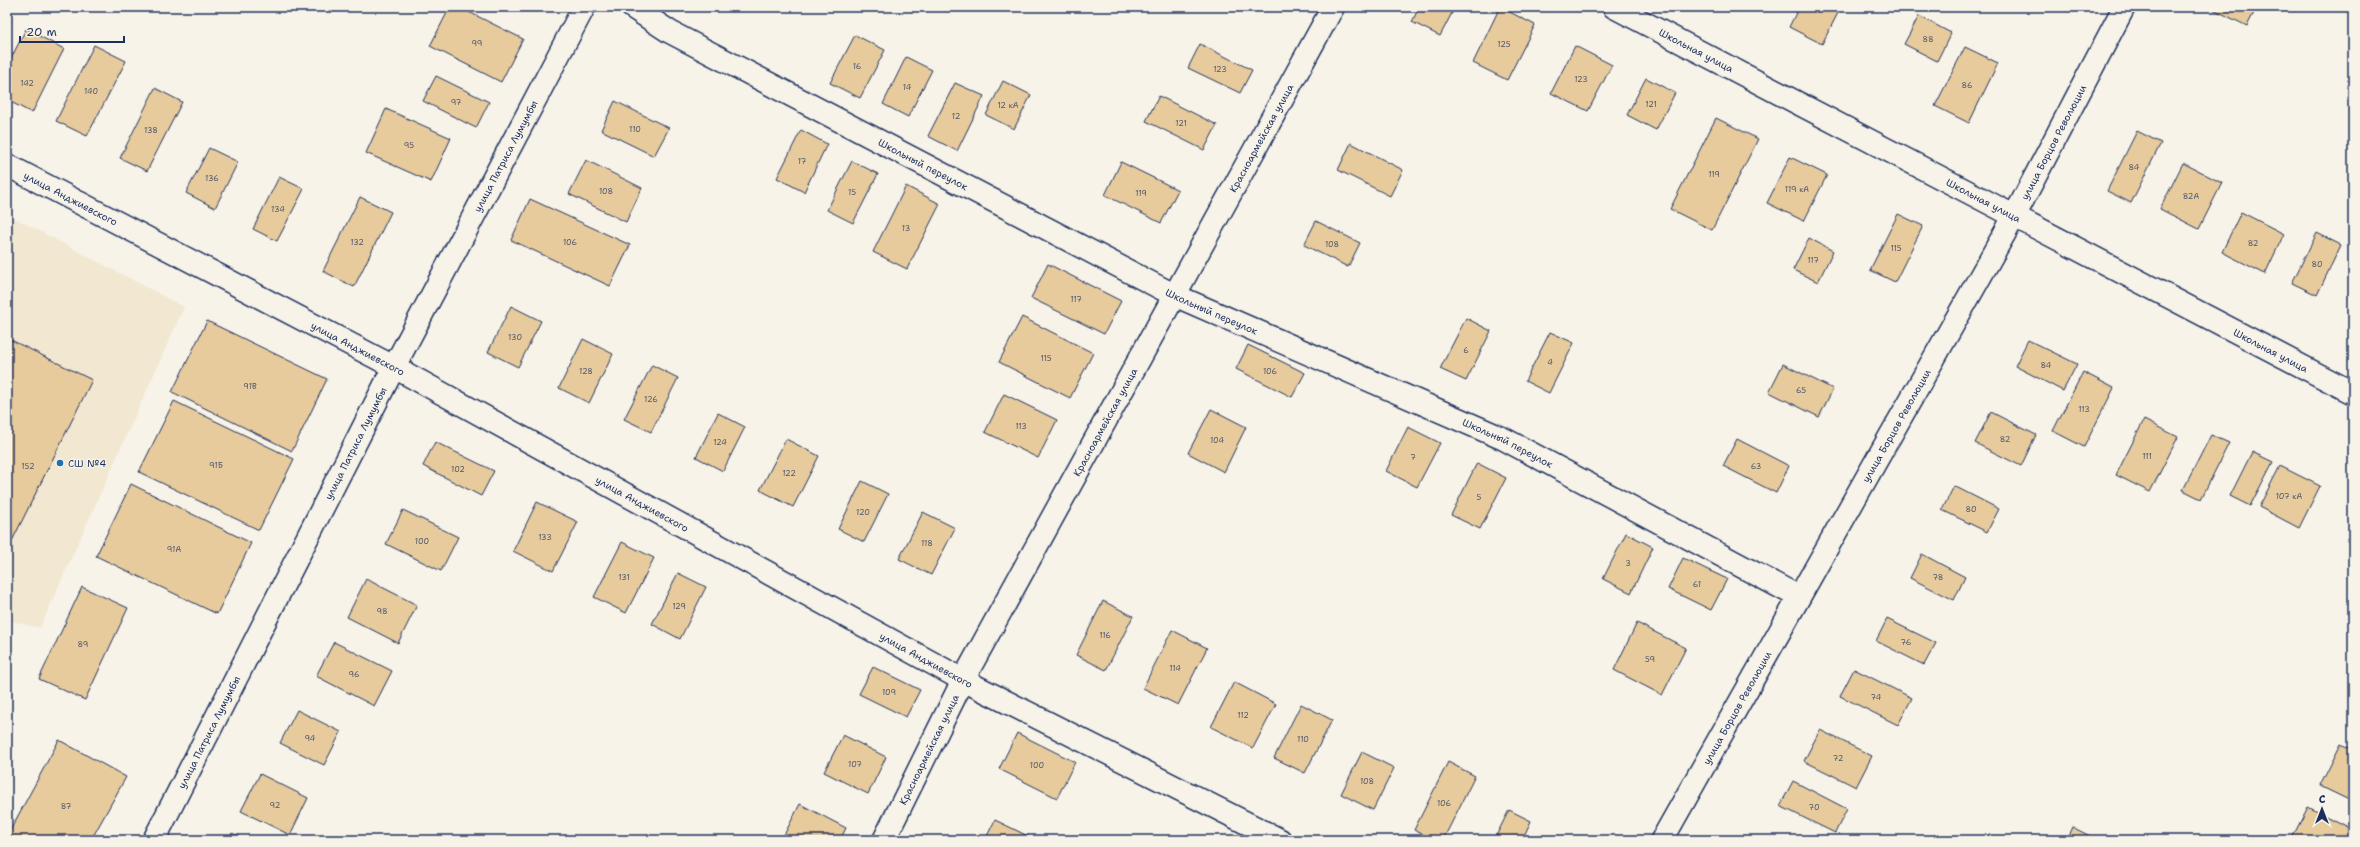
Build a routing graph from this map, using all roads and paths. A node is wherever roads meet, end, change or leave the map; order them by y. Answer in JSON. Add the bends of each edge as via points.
{"nodes":[{"id":1,"x":584,"y":7,"type":"edge"},
{"id":2,"x":632,"y":7,"type":"edge"},
{"id":3,"x":1333,"y":7,"type":"edge"},
{"id":4,"x":1614,"y":7,"type":"edge"},
{"id":5,"x":2124,"y":7,"type":"edge"},
{"id":6,"x":7,"y":165,"type":"edge"},
{"id":7,"x":2015,"y":215,"type":"junction"},
{"id":8,"x":1174,"y":296,"type":"junction"},
{"id":9,"x":394,"y":367,"type":"junction"},
{"id":10,"x":2353,"y":393,"type":"edge"},
{"id":11,"x":1799,"y":597,"type":"junction"},
{"id":12,"x":963,"y":680,"type":"junction"},
{"id":13,"x":154,"y":840,"type":"edge"},
{"id":14,"x":884,"y":840,"type":"edge"},
{"id":15,"x":1280,"y":840,"type":"edge"},
{"id":16,"x":1662,"y":840,"type":"edge"}],
"edges":[{"from":1,"to":9,"type":"street","name":"улица Патриса Лумумбы"},
{"from":2,"to":8,"type":"street","name":"Школьный переулок","via":[[670,32]]},
{"from":3,"to":8,"type":"street","name":"Красноармейская улица"},
{"from":4,"to":7,"type":"street","name":"Школьная улица"},
{"from":5,"to":7,"type":"street","name":"улица Борцов Революции"},
{"from":6,"to":9,"type":"street","name":"улица Анджиевского"},
{"from":7,"to":10,"type":"street","name":"Школьная улица"},
{"from":7,"to":11,"type":"street","name":"улица Борцов Революции"},
{"from":8,"to":11,"type":"street","name":"Школьный переулок","via":[[1504,439]]},
{"from":8,"to":12,"type":"street","name":"Красноармейская улица"},
{"from":9,"to":12,"type":"street","name":"улица Анджиевского"},
{"from":9,"to":13,"type":"street","name":"улица Патриса Лумумбы"},
{"from":11,"to":16,"type":"street","name":"улица Борцов Революции"},
{"from":12,"to":14,"type":"street","name":"Красноармейская улица"},
{"from":12,"to":15,"type":"street","name":"улица Анджиевского"}]}
